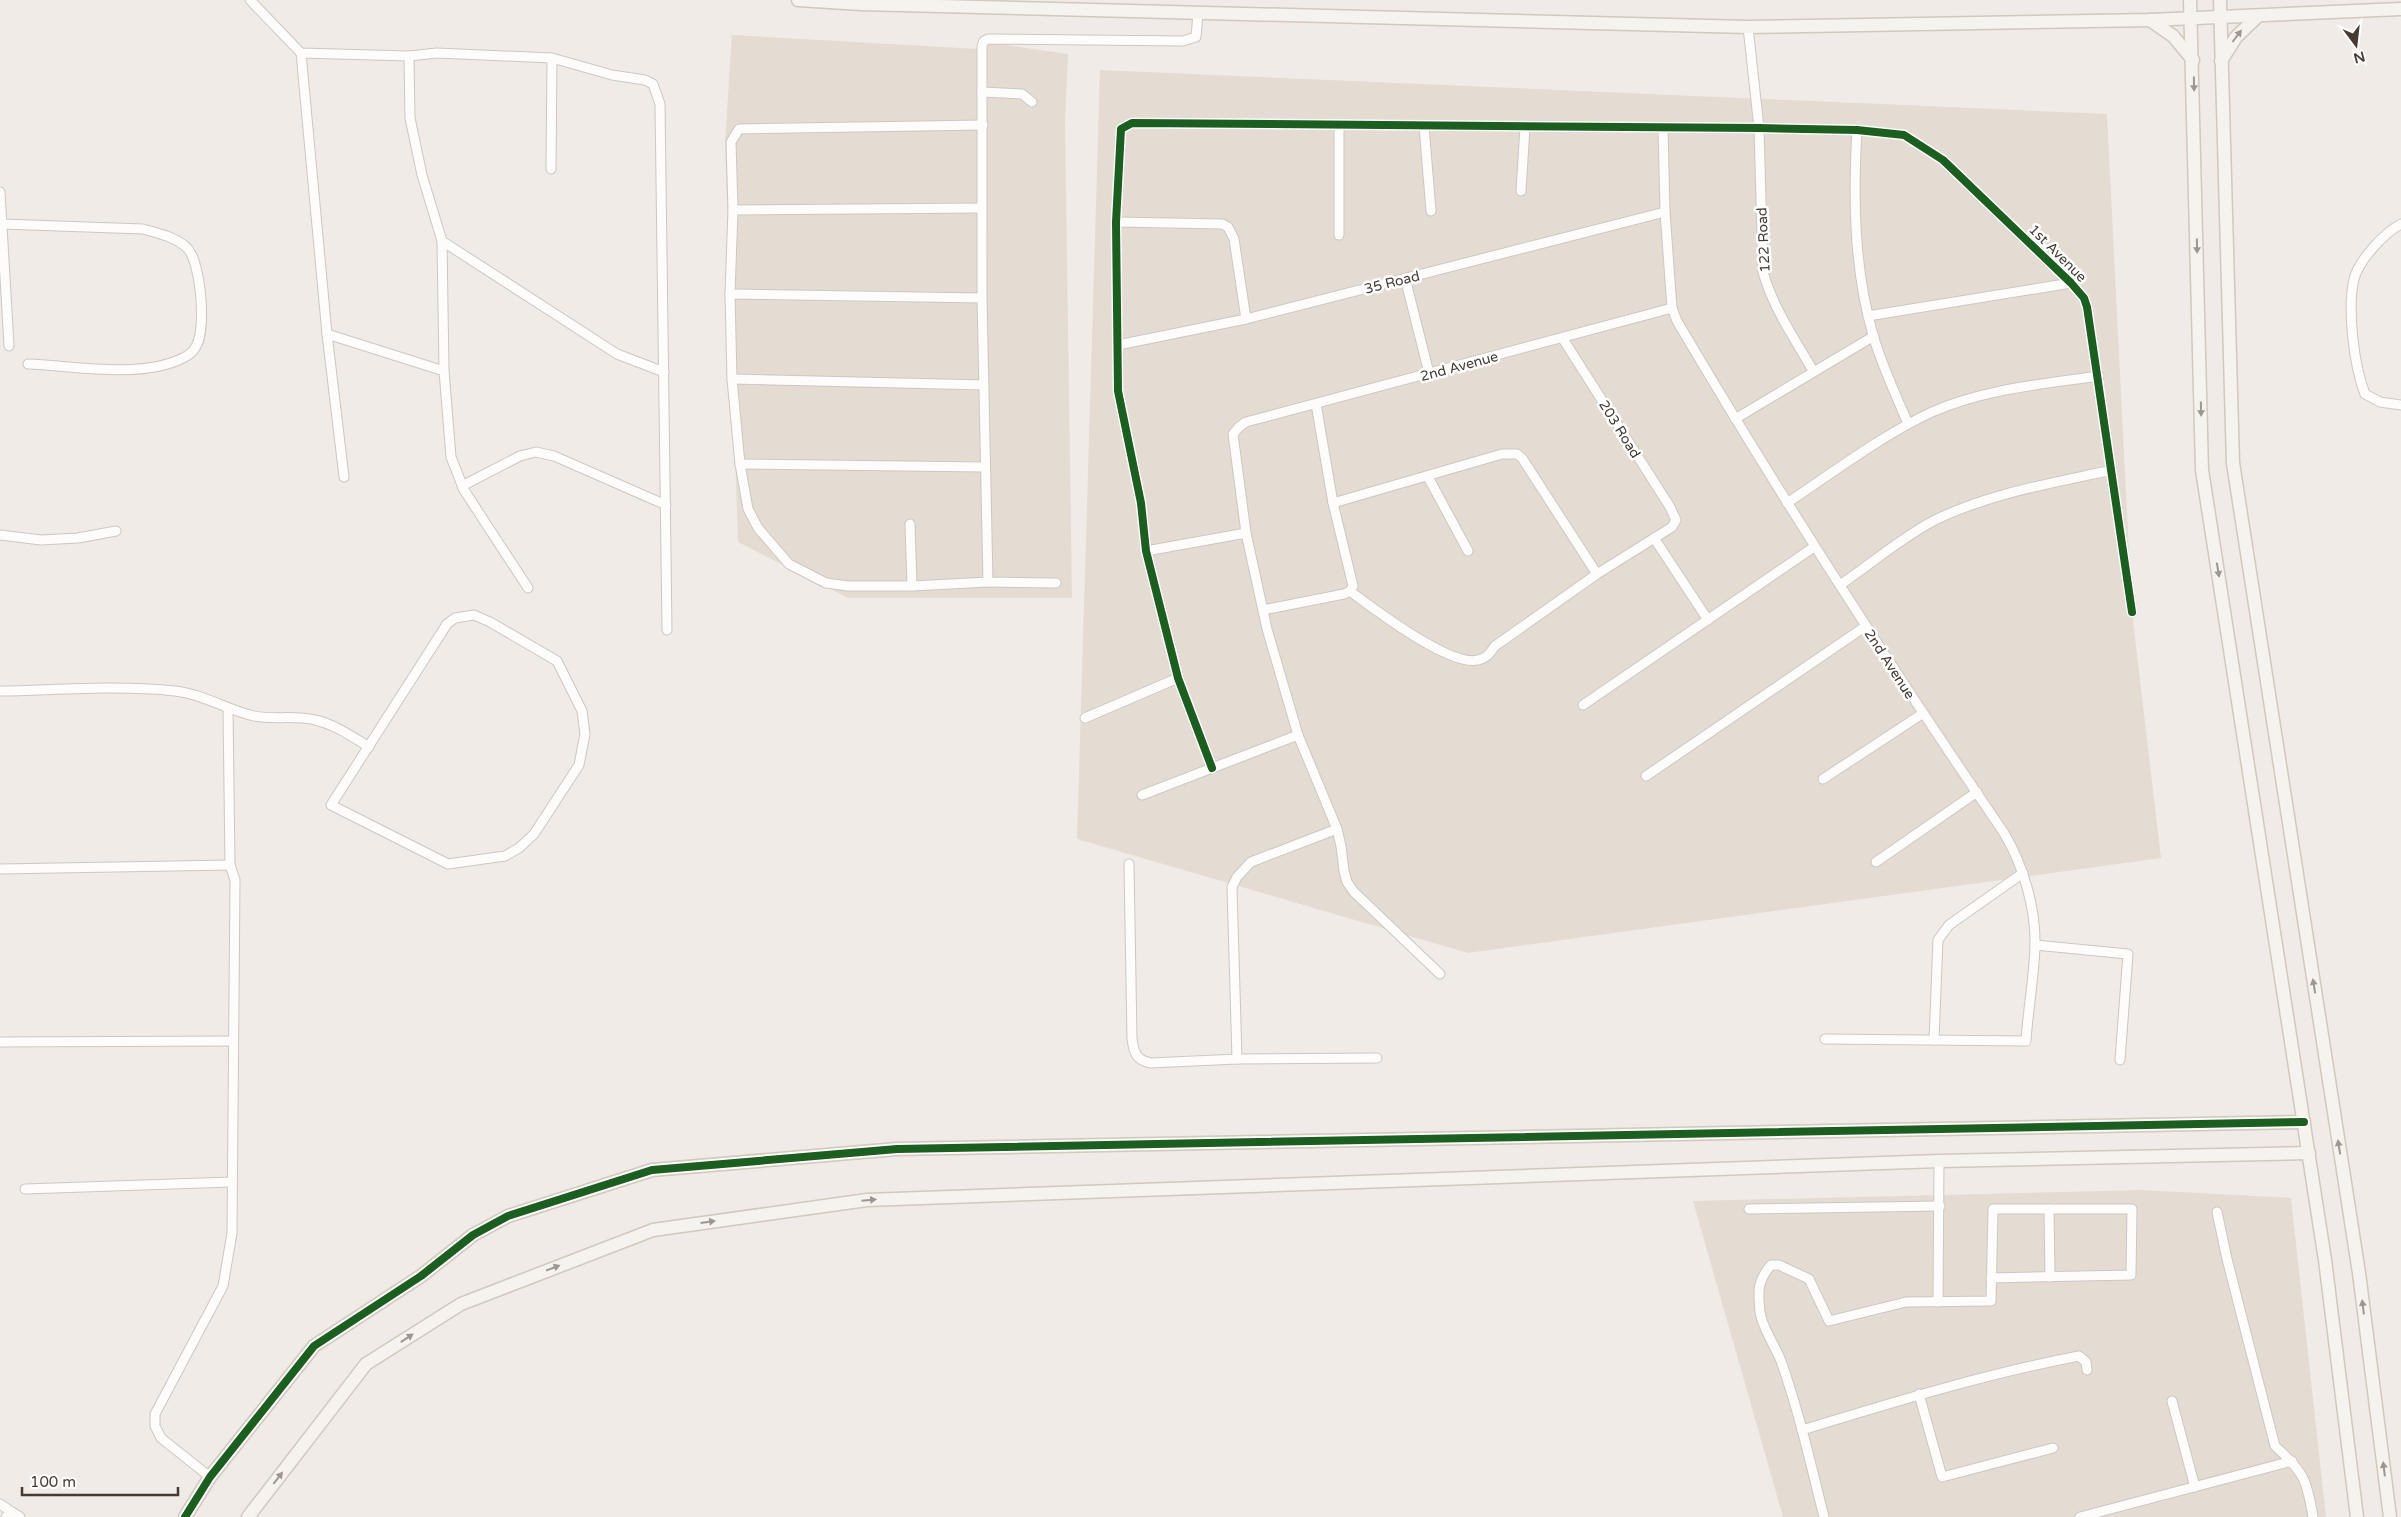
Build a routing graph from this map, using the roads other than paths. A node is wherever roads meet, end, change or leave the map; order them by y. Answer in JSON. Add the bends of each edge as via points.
{"nodes":[{"id":1,"x":250,"y":0,"type":"edge"},
{"id":2,"x":798,"y":0,"type":"edge"},
{"id":3,"x":2190,"y":0,"type":"edge"},
{"id":4,"x":2220,"y":0,"type":"edge"},
{"id":5,"x":2401,"y":10,"type":"edge"},
{"id":6,"x":1198,"y":13,"type":"junction"},
{"id":7,"x":2258,"y":16,"type":"junction"},
{"id":8,"x":2220,"y":17,"type":"junction"},
{"id":9,"x":2191,"y":18,"type":"junction"},
{"id":10,"x":2150,"y":20,"type":"junction"},
{"id":11,"x":1748,"y":27,"type":"junction"},
{"id":12,"x":301,"y":53,"type":"junction"},
{"id":13,"x":409,"y":56,"type":"junction"},
{"id":14,"x":552,"y":58,"type":"junction"},
{"id":15,"x":2193,"y":60,"type":"junction"},
{"id":16,"x":2221,"y":61,"type":"junction"},
{"id":17,"x":982,"y":92,"type":"junction"},
{"id":18,"x":1032,"y":102,"type":"dead end"},
{"id":19,"x":1339,"y":125,"type":"junction"},
{"id":20,"x":982,"y":126,"type":"junction"},
{"id":21,"x":1424,"y":126,"type":"junction"},
{"id":22,"x":1526,"y":127,"type":"junction"},
{"id":23,"x":1663,"y":128,"type":"junction"},
{"id":24,"x":1759,"y":128,"type":"junction"},
{"id":25,"x":1857,"y":130,"type":"junction"},
{"id":26,"x":551,"y":169,"type":"dead end"},
{"id":27,"x":1521,"y":191,"type":"dead end"},
{"id":28,"x":0,"y":192,"type":"edge"},
{"id":29,"x":981,"y":208,"type":"junction"},
{"id":30,"x":733,"y":210,"type":"junction"},
{"id":31,"x":1430,"y":212,"type":"dead end"},
{"id":32,"x":1665,"y":212,"type":"junction"},
{"id":33,"x":1116,"y":222,"type":"junction"},
{"id":34,"x":2,"y":224,"type":"junction"},
{"id":35,"x":2401,"y":224,"type":"edge"},
{"id":36,"x":1339,"y":235,"type":"dead end"},
{"id":37,"x":442,"y":241,"type":"junction"},
{"id":38,"x":1405,"y":278,"type":"junction"},
{"id":39,"x":2071,"y":283,"type":"junction"},
{"id":40,"x":730,"y":294,"type":"junction"},
{"id":41,"x":982,"y":298,"type":"junction"},
{"id":42,"x":1672,"y":308,"type":"junction"},
{"id":43,"x":1868,"y":316,"type":"junction"},
{"id":44,"x":1246,"y":319,"type":"junction"},
{"id":45,"x":327,"y":334,"type":"junction"},
{"id":46,"x":1874,"y":336,"type":"junction"},
{"id":47,"x":1563,"y":339,"type":"junction"},
{"id":48,"x":1118,"y":345,"type":"junction"},
{"id":49,"x":9,"y":346,"type":"dead end"},
{"id":50,"x":28,"y":364,"type":"dead end"},
{"id":51,"x":444,"y":371,"type":"junction"},
{"id":52,"x":1813,"y":371,"type":"junction"},
{"id":53,"x":664,"y":372,"type":"junction"},
{"id":54,"x":1429,"y":373,"type":"junction"},
{"id":55,"x":2099,"y":376,"type":"junction"},
{"id":56,"x":732,"y":379,"type":"junction"},
{"id":57,"x":984,"y":385,"type":"junction"},
{"id":58,"x":1316,"y":404,"type":"junction"},
{"id":59,"x":2401,"y":405,"type":"edge"},
{"id":60,"x":1735,"y":419,"type":"junction"},
{"id":61,"x":1908,"y":424,"type":"junction"},
{"id":62,"x":740,"y":464,"type":"junction"},
{"id":63,"x":985,"y":467,"type":"junction"},
{"id":64,"x":2112,"y":470,"type":"junction"},
{"id":65,"x":344,"y":477,"type":"dead end"},
{"id":66,"x":1428,"y":477,"type":"junction"},
{"id":67,"x":462,"y":486,"type":"junction"},
{"id":68,"x":1333,"y":503,"type":"junction"},
{"id":69,"x":1787,"y":503,"type":"junction"},
{"id":70,"x":666,"y":505,"type":"junction"},
{"id":71,"x":910,"y":524,"type":"dead end"},
{"id":72,"x":116,"y":531,"type":"dead end"},
{"id":73,"x":1246,"y":533,"type":"junction"},
{"id":74,"x":0,"y":535,"type":"edge"},
{"id":75,"x":1654,"y":538,"type":"junction"},
{"id":76,"x":1814,"y":547,"type":"junction"},
{"id":77,"x":1146,"y":551,"type":"junction"},
{"id":78,"x":1468,"y":551,"type":"dead end"},
{"id":79,"x":1597,"y":574,"type":"junction"},
{"id":80,"x":988,"y":582,"type":"junction"},
{"id":81,"x":1056,"y":583,"type":"dead end"},
{"id":82,"x":1840,"y":585,"type":"junction"},
{"id":83,"x":912,"y":586,"type":"junction"},
{"id":84,"x":528,"y":588,"type":"dead end"},
{"id":85,"x":1350,"y":591,"type":"junction"},
{"id":86,"x":1263,"y":610,"type":"junction"},
{"id":87,"x":2132,"y":612,"type":"dead end"},
{"id":88,"x":1708,"y":620,"type":"junction"},
{"id":89,"x":1866,"y":626,"type":"junction"},
{"id":90,"x":667,"y":630,"type":"dead end"},
{"id":91,"x":1178,"y":678,"type":"junction"},
{"id":92,"x":0,"y":691,"type":"edge"},
{"id":93,"x":1583,"y":705,"type":"dead end"},
{"id":94,"x":228,"y":709,"type":"junction"},
{"id":95,"x":1922,"y":714,"type":"junction"},
{"id":96,"x":1085,"y":718,"type":"dead end"},
{"id":97,"x":1298,"y":736,"type":"junction"},
{"id":98,"x":369,"y":748,"type":"junction"},
{"id":99,"x":1212,"y":768,"type":"junction"},
{"id":100,"x":1646,"y":776,"type":"dead end"},
{"id":101,"x":1823,"y":779,"type":"dead end"},
{"id":102,"x":1977,"y":792,"type":"junction"},
{"id":103,"x":1142,"y":795,"type":"dead end"},
{"id":104,"x":1336,"y":829,"type":"junction"},
{"id":105,"x":1876,"y":862,"type":"dead end"},
{"id":106,"x":230,"y":864,"type":"junction"},
{"id":107,"x":1129,"y":864,"type":"dead end"},
{"id":108,"x":0,"y":869,"type":"edge"},
{"id":109,"x":2023,"y":872,"type":"junction"},
{"id":110,"x":2035,"y":945,"type":"junction"},
{"id":111,"x":1440,"y":974,"type":"dead end"},
{"id":112,"x":1825,"y":1039,"type":"dead end"},
{"id":113,"x":1934,"y":1040,"type":"junction"},
{"id":114,"x":233,"y":1041,"type":"junction"},
{"id":115,"x":0,"y":1042,"type":"edge"},
{"id":116,"x":1377,"y":1058,"type":"dead end"},
{"id":117,"x":1237,"y":1059,"type":"junction"},
{"id":118,"x":2120,"y":1060,"type":"dead end"},
{"id":119,"x":2304,"y":1122,"type":"junction"},
{"id":120,"x":2309,"y":1153,"type":"junction"},
{"id":121,"x":1939,"y":1161,"type":"junction"},
{"id":122,"x":231,"y":1182,"type":"junction"},
{"id":123,"x":25,"y":1189,"type":"dead end"},
{"id":124,"x":1940,"y":1206,"type":"junction"},
{"id":125,"x":1749,"y":1209,"type":"dead end"},
{"id":126,"x":2050,"y":1209,"type":"junction"},
{"id":127,"x":2217,"y":1212,"type":"dead end"},
{"id":128,"x":2050,"y":1277,"type":"junction"},
{"id":129,"x":1991,"y":1278,"type":"junction"},
{"id":130,"x":1938,"y":1302,"type":"junction"},
{"id":131,"x":2086,"y":1370,"type":"dead end"},
{"id":132,"x":1919,"y":1394,"type":"junction"},
{"id":133,"x":2172,"y":1401,"type":"dead end"},
{"id":134,"x":1802,"y":1430,"type":"junction"},
{"id":135,"x":2053,"y":1448,"type":"dead end"},
{"id":136,"x":2292,"y":1461,"type":"junction"},
{"id":137,"x":210,"y":1477,"type":"junction"},
{"id":138,"x":2195,"y":1487,"type":"junction"},
{"id":139,"x":0,"y":1504,"type":"edge"},
{"id":140,"x":13,"y":1515,"type":"edge"},
{"id":141,"x":185,"y":1517,"type":"edge"},
{"id":142,"x":248,"y":1517,"type":"edge"},
{"id":143,"x":1824,"y":1517,"type":"edge"},
{"id":144,"x":2080,"y":1517,"type":"edge"},
{"id":145,"x":2313,"y":1517,"type":"edge"},
{"id":146,"x":2357,"y":1517,"type":"edge"},
{"id":147,"x":2390,"y":1517,"type":"edge"}],
"edges":[{"from":1,"to":12,"type":"street"},
{"from":2,"to":6,"type":"street"},
{"from":3,"to":9,"type":"street"},
{"from":4,"to":8,"type":"street"},
{"from":5,"to":7,"type":"street"},
{"from":6,"to":11,"type":"street"},
{"from":6,"to":17,"type":"street","via":[[1196,37],[1183,41],[988,39],[982,46]]},
{"from":7,"to":8,"type":"street"},
{"from":16,"to":7,"type":"street","one_way":true,"via":[[2236,37]]},
{"from":8,"to":9,"type":"street"},
{"from":8,"to":16,"type":"street"},
{"from":9,"to":10,"type":"street"},
{"from":9,"to":15,"type":"street"},
{"from":10,"to":11,"type":"street"},
{"from":10,"to":15,"type":"street","via":[[2173,36]]},
{"from":11,"to":24,"type":"street","name":"122 Road"},
{"from":12,"to":13,"type":"street"},
{"from":12,"to":45,"type":"street"},
{"from":13,"to":14,"type":"street","via":[[437,53]]},
{"from":13,"to":37,"type":"street","via":[[410,118],[422,175]]},
{"from":14,"to":26,"type":"street"},
{"from":14,"to":53,"type":"street","via":[[612,75],[645,80],[653,84],[658,94]]},
{"from":15,"to":119,"type":"street","one_way":true,"via":[[2202,470]]},
{"from":147,"to":16,"type":"street","one_way":true,"via":[[2359,1273],[2233,463]]},
{"from":17,"to":18,"type":"street","via":[[1022,94]]},
{"from":17,"to":20,"type":"street"},
{"from":19,"to":21,"type":"street","name":"1st Avenue"},
{"from":19,"to":33,"type":"street","name":"1st Avenue","via":[[1126,125],[1119,136]]},
{"from":19,"to":36,"type":"street"},
{"from":20,"to":29,"type":"street"},
{"from":20,"to":30,"type":"street","via":[[739,129],[731,142]]},
{"from":21,"to":22,"type":"street","name":"1st Avenue"},
{"from":21,"to":31,"type":"street"},
{"from":22,"to":23,"type":"street","name":"1st Avenue"},
{"from":22,"to":27,"type":"street"},
{"from":23,"to":24,"type":"street","name":"1st Avenue"},
{"from":23,"to":32,"type":"street","name":"2nd Avenue"},
{"from":24,"to":25,"type":"street","name":"1st Avenue"},
{"from":24,"to":52,"type":"street","name":"122 Road","via":[[1763,272],[1778,310]]},
{"from":25,"to":39,"type":"street","name":"1st Avenue","via":[[1904,135],[1943,160]]},
{"from":25,"to":43,"type":"street","via":[[1857,248]]},
{"from":28,"to":34,"type":"street"},
{"from":29,"to":30,"type":"street"},
{"from":29,"to":41,"type":"street"},
{"from":30,"to":40,"type":"street"},
{"from":32,"to":38,"type":"street","name":"35 Road"},
{"from":32,"to":42,"type":"street","name":"2nd Avenue"},
{"from":33,"to":44,"type":"street","via":[[1228,226],[1234,239]]},
{"from":33,"to":48,"type":"street"},
{"from":34,"to":49,"type":"street"},
{"from":34,"to":50,"type":"street","via":[[143,229],[165,235],[187,248],[196,263],[200,335],[195,348],[184,358],[141,369]]},
{"from":35,"to":59,"type":"street","via":[[2370,250],[2354,278],[2351,304],[2357,374],[2364,394],[2380,402]]},
{"from":37,"to":51,"type":"street"},
{"from":37,"to":53,"type":"street","via":[[617,354]]},
{"from":38,"to":44,"type":"street","name":"35 Road"},
{"from":38,"to":54,"type":"street"},
{"from":39,"to":43,"type":"street"},
{"from":39,"to":55,"type":"street","name":"1st Avenue","via":[[2084,298]]},
{"from":40,"to":41,"type":"street"},
{"from":40,"to":56,"type":"street"},
{"from":41,"to":57,"type":"street"},
{"from":42,"to":47,"type":"street","name":"2nd Avenue"},
{"from":42,"to":60,"type":"street","name":"2nd Avenue"},
{"from":43,"to":46,"type":"street"},
{"from":44,"to":48,"type":"street","name":"35 Road"},
{"from":45,"to":51,"type":"street"},
{"from":45,"to":65,"type":"street"},
{"from":46,"to":52,"type":"street"},
{"from":46,"to":61,"type":"street"},
{"from":47,"to":54,"type":"street","name":"2nd Avenue"},
{"from":47,"to":75,"type":"street","name":"203 Road","via":[[1676,520],[1672,527]]},
{"from":48,"to":77,"type":"street","via":[[1118,391],[1141,503]]},
{"from":51,"to":67,"type":"street","via":[[451,457]]},
{"from":52,"to":60,"type":"street"},
{"from":53,"to":70,"type":"street"},
{"from":54,"to":58,"type":"street","name":"2nd Avenue"},
{"from":55,"to":61,"type":"street","via":[[1992,392]]},
{"from":55,"to":64,"type":"street","name":"1st Avenue"},
{"from":56,"to":57,"type":"street"},
{"from":56,"to":62,"type":"street"},
{"from":57,"to":63,"type":"street"},
{"from":58,"to":68,"type":"street"},
{"from":58,"to":73,"type":"street","name":"2nd Avenue","via":[[1246,422],[1233,434]]},
{"from":60,"to":69,"type":"street","name":"2nd Avenue"},
{"from":61,"to":69,"type":"street"},
{"from":62,"to":63,"type":"street"},
{"from":62,"to":83,"type":"street","via":[[748,509],[758,528],[789,564],[826,583]]},
{"from":63,"to":80,"type":"street"},
{"from":64,"to":82,"type":"street","via":[[2029,488],[1957,511],[1934,521]]},
{"from":64,"to":87,"type":"street","name":"1st Avenue"},
{"from":66,"to":68,"type":"street"},
{"from":66,"to":78,"type":"street"},
{"from":66,"to":79,"type":"street","via":[[1502,454],[1517,454]]},
{"from":67,"to":70,"type":"street","via":[[520,456],[536,452],[554,456]]},
{"from":67,"to":84,"type":"street"},
{"from":68,"to":85,"type":"street","via":[[1352,580]]},
{"from":69,"to":76,"type":"street","name":"2nd Avenue"},
{"from":70,"to":90,"type":"street"},
{"from":71,"to":83,"type":"street"},
{"from":72,"to":74,"type":"street","via":[[41,540]]},
{"from":73,"to":77,"type":"street"},
{"from":73,"to":86,"type":"street"},
{"from":75,"to":79,"type":"street"},
{"from":75,"to":88,"type":"street"},
{"from":76,"to":82,"type":"street","name":"2nd Avenue"},
{"from":76,"to":88,"type":"street"},
{"from":77,"to":91,"type":"street"},
{"from":79,"to":85,"type":"street","via":[[1495,646],[1486,658],[1476,661],[1459,659],[1424,641]]},
{"from":80,"to":81,"type":"street"},
{"from":80,"to":83,"type":"street"},
{"from":82,"to":89,"type":"street","name":"2nd Avenue"},
{"from":85,"to":86,"type":"street"},
{"from":86,"to":97,"type":"street"},
{"from":88,"to":93,"type":"street"},
{"from":89,"to":95,"type":"street","name":"2nd Avenue"},
{"from":89,"to":100,"type":"street"},
{"from":91,"to":96,"type":"street"},
{"from":91,"to":99,"type":"street"},
{"from":92,"to":94,"type":"street","via":[[176,691],[196,695]]},
{"from":94,"to":98,"type":"street","via":[[257,717],[316,720],[348,734]]},
{"from":94,"to":106,"type":"street"},
{"from":95,"to":101,"type":"street"},
{"from":95,"to":102,"type":"street","name":"2nd Avenue"},
{"from":97,"to":99,"type":"street"},
{"from":97,"to":104,"type":"street"},
{"from":98,"to":98,"type":"street","via":[[331,805],[448,864],[505,856],[534,834],[578,765],[585,734],[582,710],[557,661],[474,615],[455,618],[447,624]]},
{"from":99,"to":103,"type":"street"},
{"from":102,"to":105,"type":"street"},
{"from":102,"to":109,"type":"street","name":"2nd Avenue","via":[[2016,853]]},
{"from":104,"to":111,"type":"street","via":[[1346,877],[1354,892]]},
{"from":104,"to":117,"type":"street","via":[[1252,862],[1232,887]]},
{"from":106,"to":108,"type":"street"},
{"from":106,"to":114,"type":"street","via":[[235,880]]},
{"from":107,"to":117,"type":"street","via":[[1134,1054],[1141,1061],[1151,1063]]},
{"from":109,"to":110,"type":"street","name":"2nd Avenue"},
{"from":109,"to":113,"type":"street","via":[[1949,925],[1938,940]]},
{"from":110,"to":113,"type":"street","name":"2nd Avenue","via":[[2026,1041]]},
{"from":110,"to":118,"type":"street","via":[[2128,954]]},
{"from":112,"to":113,"type":"street"},
{"from":114,"to":115,"type":"street"},
{"from":114,"to":122,"type":"street"},
{"from":116,"to":117,"type":"street"},
{"from":119,"to":120,"type":"street"},
{"from":119,"to":137,"type":"street","via":[[897,1149],[652,1170],[508,1216],[473,1236],[421,1276],[314,1346]]},
{"from":120,"to":121,"type":"street"},
{"from":120,"to":146,"type":"street"},
{"from":121,"to":124,"type":"street"},
{"from":142,"to":121,"type":"street","one_way":true,"via":[[366,1364],[461,1304],[653,1230],[867,1200]]},
{"from":122,"to":123,"type":"street"},
{"from":122,"to":137,"type":"street","via":[[232,1233],[223,1286],[155,1414],[155,1426],[161,1438]]},
{"from":124,"to":125,"type":"street"},
{"from":124,"to":130,"type":"street"},
{"from":126,"to":128,"type":"street"},
{"from":126,"to":128,"type":"street","via":[[2132,1209],[2131,1275]]},
{"from":126,"to":129,"type":"street","via":[[1993,1209]]},
{"from":127,"to":136,"type":"street","via":[[2275,1446]]},
{"from":128,"to":129,"type":"street"},
{"from":129,"to":130,"type":"street","via":[[1991,1301]]},
{"from":130,"to":134,"type":"street","via":[[1906,1302],[1829,1320],[1809,1279],[1780,1265],[1770,1265],[1761,1277],[1758,1291],[1760,1315],[1781,1360]]},
{"from":131,"to":132,"type":"street","via":[[2086,1362],[2079,1356]]},
{"from":132,"to":134,"type":"street"},
{"from":132,"to":135,"type":"street","via":[[1942,1477]]},
{"from":133,"to":138,"type":"street"},
{"from":134,"to":143,"type":"street"},
{"from":136,"to":138,"type":"street"},
{"from":136,"to":145,"type":"street","via":[[2307,1484]]},
{"from":137,"to":141,"type":"street"},
{"from":138,"to":144,"type":"street"},
{"from":139,"to":140,"type":"street"}]}
